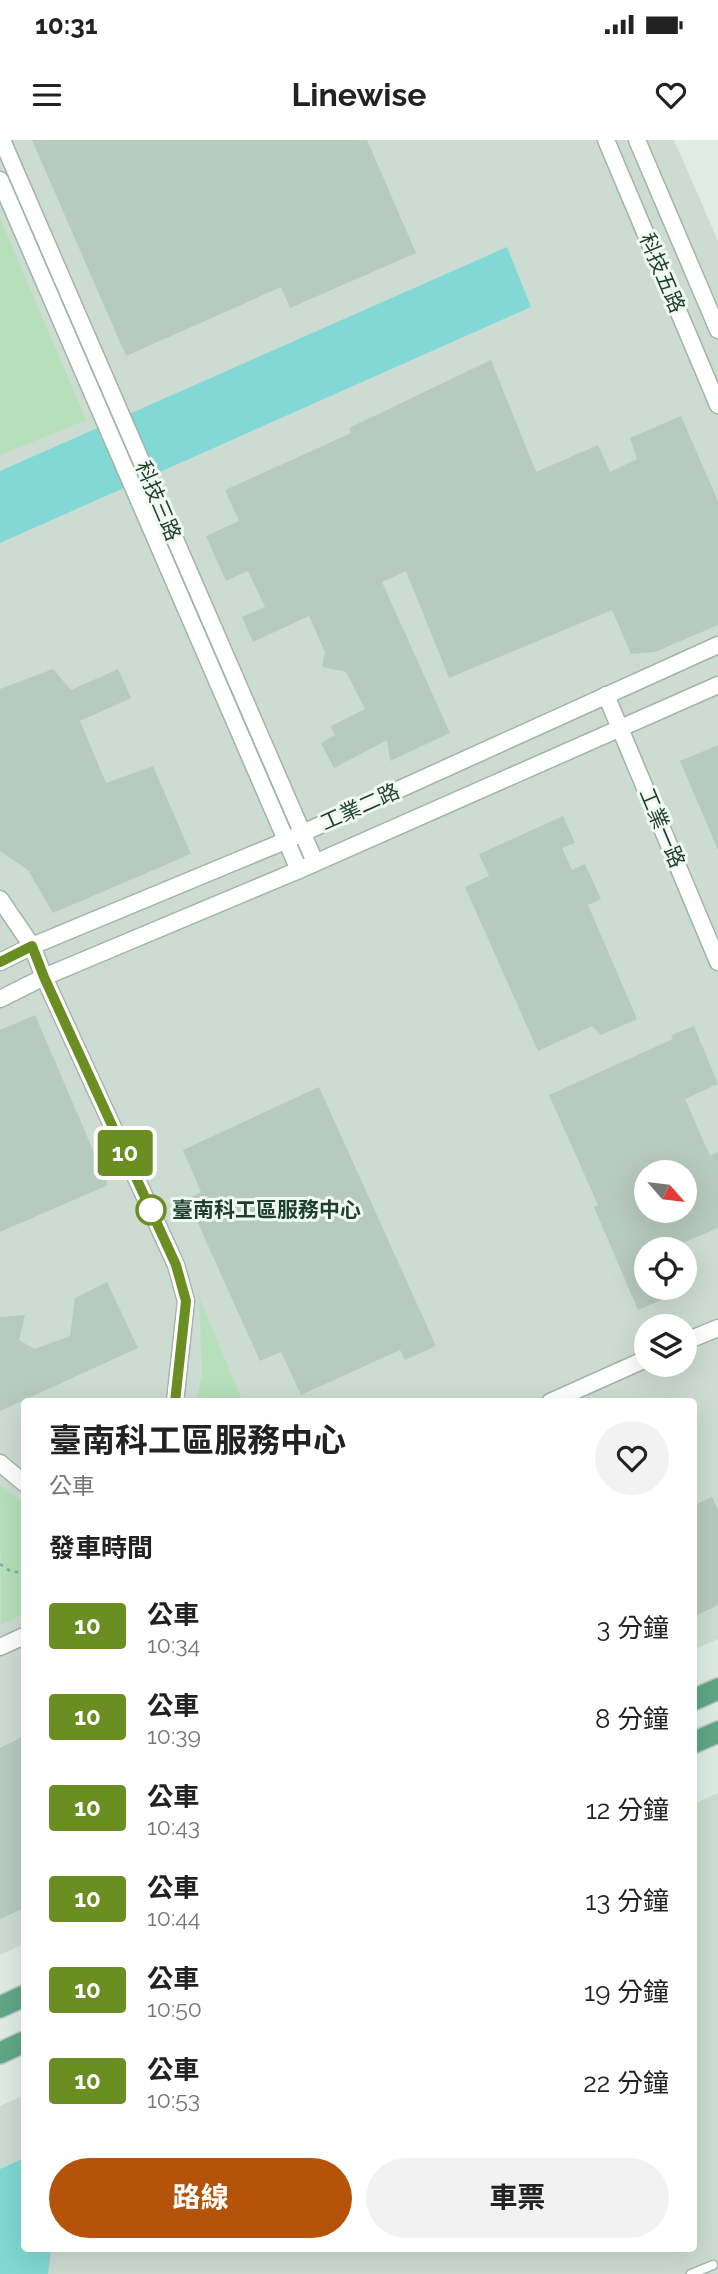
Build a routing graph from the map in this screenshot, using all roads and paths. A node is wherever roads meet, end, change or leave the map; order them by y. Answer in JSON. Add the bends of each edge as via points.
{"nodes":[{"id":1,"x":2,"y":140,"type":"edge"},
{"id":2,"x":606,"y":140,"type":"edge"},
{"id":3,"x":637,"y":140,"type":"edge"},
{"id":4,"x":0,"y":180,"type":"edge"},
{"id":5,"x":718,"y":330,"type":"edge"},
{"id":6,"x":718,"y":405,"type":"edge"},
{"id":7,"x":718,"y":645,"type":"edge"},
{"id":8,"x":718,"y":685,"type":"edge"},
{"id":9,"x":606,"y":695,"type":"junction"},
{"id":10,"x":620,"y":728,"type":"junction"},
{"id":11,"x":302,"y":833,"type":"junction"},
{"id":12,"x":285,"y":841,"type":"junction"},
{"id":13,"x":315,"y":862,"type":"junction"},
{"id":14,"x":299,"y":870,"type":"junction"},
{"id":15,"x":0,"y":899,"type":"edge"},
{"id":16,"x":32,"y":946,"type":"junction"},
{"id":17,"x":0,"y":962,"type":"edge"},
{"id":18,"x":718,"y":962,"type":"edge"},
{"id":19,"x":44,"y":977,"type":"junction"},
{"id":20,"x":0,"y":999,"type":"edge"},
{"id":21,"x":718,"y":1328,"type":"edge"},
{"id":22,"x":697,"y":1337,"type":"edge"},
{"id":23,"x":634,"y":1364,"type":"edge"},
{"id":24,"x":175,"y":1398,"type":"edge"},
{"id":25,"x":559,"y":1398,"type":"edge"},
{"id":26,"x":0,"y":1463,"type":"edge"},
{"id":27,"x":21,"y":1480,"type":"edge"},
{"id":28,"x":0,"y":1564,"type":"edge"},
{"id":29,"x":21,"y":1573,"type":"edge"},
{"id":30,"x":21,"y":1637,"type":"edge"},
{"id":31,"x":0,"y":1647,"type":"edge"},
{"id":32,"x":718,"y":1689,"type":"edge"},
{"id":33,"x":697,"y":1698,"type":"edge"},
{"id":34,"x":718,"y":1732,"type":"edge"},
{"id":35,"x":697,"y":1741,"type":"edge"},
{"id":36,"x":21,"y":1997,"type":"edge"},
{"id":37,"x":0,"y":2007,"type":"edge"},
{"id":38,"x":21,"y":2043,"type":"edge"},
{"id":39,"x":0,"y":2053,"type":"edge"},
{"id":40,"x":713,"y":2265,"type":"dead end"},
{"id":41,"x":691,"y":2274,"type":"edge"}],
"edges":[{"from":1,"to":11,"type":"street","name":"科技三路"},
{"from":2,"to":6,"type":"street","name":"科技五路"},
{"from":3,"to":5,"type":"street","name":"科技五路"},
{"from":4,"to":12,"type":"street","name":"科技三路"},
{"from":7,"to":9,"type":"street","name":"工業二路"},
{"from":8,"to":10,"type":"street","name":"工業二路"},
{"from":9,"to":10,"type":"street","name":"工業一路"},
{"from":9,"to":11,"type":"street","name":"工業二路"},
{"from":10,"to":13,"type":"street","name":"工業二路"},
{"from":10,"to":18,"type":"street","name":"工業一路"},
{"from":11,"to":12,"type":"street","name":"工業二路"},
{"from":11,"to":13,"type":"street","name":"科技三路"},
{"from":12,"to":14,"type":"street","name":"科技三路"},
{"from":12,"to":16,"type":"street","name":"工業二路"},
{"from":13,"to":14,"type":"street","name":"工業二路"},
{"from":14,"to":19,"type":"street","name":"工業二路"},
{"from":15,"to":16,"type":"street"},
{"from":16,"to":17,"type":"street","name":"工業二路"},
{"from":16,"to":19,"type":"street"},
{"from":19,"to":20,"type":"street","name":"工業二路"},
{"from":19,"to":24,"type":"street","via":[[176,1265],[186,1301]]},
{"from":21,"to":22,"type":"street"},
{"from":23,"to":25,"type":"street"},
{"from":26,"to":27,"type":"street"},
{"from":28,"to":29,"type":"path"},
{"from":30,"to":31,"type":"street"},
{"from":32,"to":33,"type":"main road"},
{"from":34,"to":35,"type":"main road"},
{"from":36,"to":37,"type":"main road"},
{"from":38,"to":39,"type":"main road"},
{"from":40,"to":41,"type":"lane"}]}
